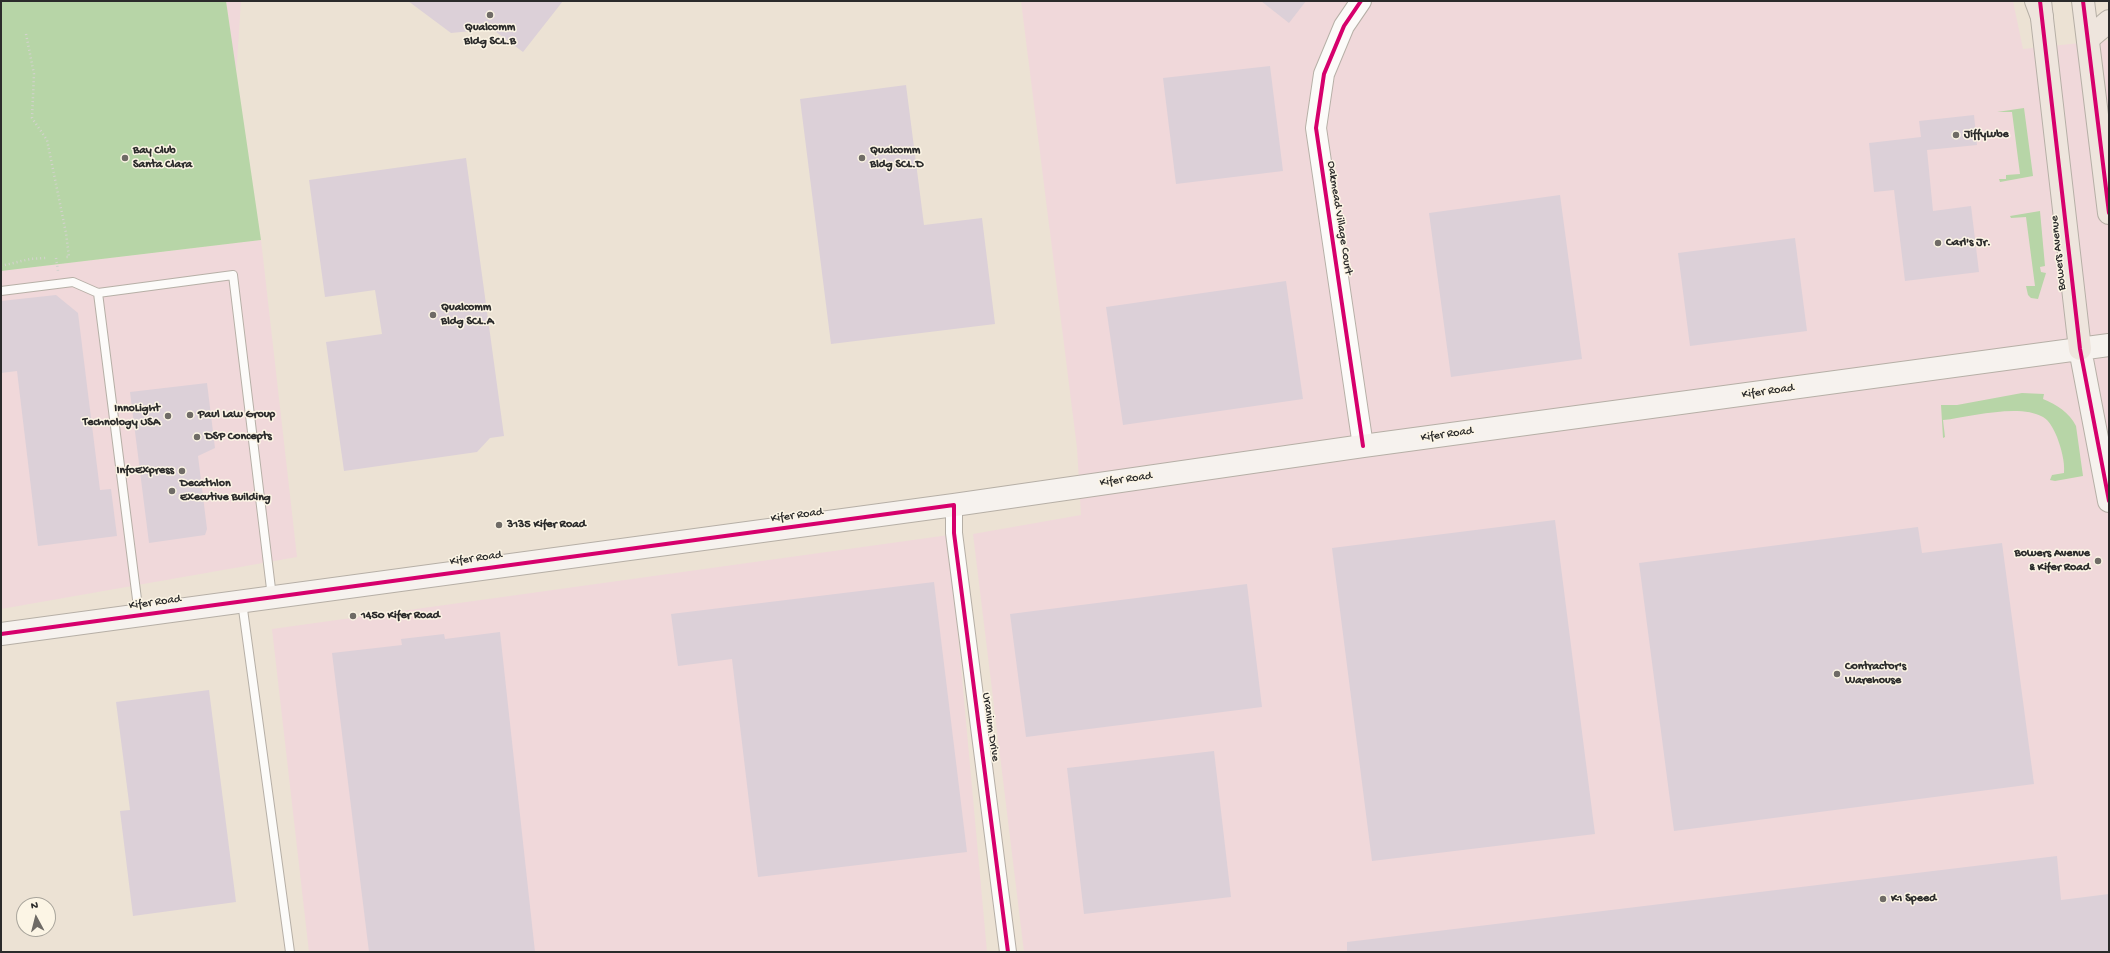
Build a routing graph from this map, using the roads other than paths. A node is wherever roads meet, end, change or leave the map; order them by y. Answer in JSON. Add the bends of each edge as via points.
{"nodes":[{"id":1,"x":1361,"y":1,"type":"edge"},
{"id":2,"x":2083,"y":1,"type":"edge"},
{"id":3,"x":2039,"y":6,"type":"edge"},
{"id":4,"x":2109,"y":21,"type":"edge"},
{"id":5,"x":2088,"y":39,"type":"junction"},
{"id":6,"x":2109,"y":213,"type":"edge"},
{"id":7,"x":1,"y":291,"type":"edge"},
{"id":8,"x":98,"y":293,"type":"junction"},
{"id":9,"x":2109,"y":345,"type":"edge"},
{"id":10,"x":2080,"y":349,"type":"junction"},
{"id":11,"x":1363,"y":446,"type":"junction"},
{"id":12,"x":2109,"y":501,"type":"edge"},
{"id":13,"x":954,"y":505,"type":"junction"},
{"id":14,"x":272,"y":597,"type":"junction"},
{"id":15,"x":241,"y":602,"type":"junction"},
{"id":16,"x":139,"y":615,"type":"junction"},
{"id":17,"x":1,"y":634,"type":"edge"},
{"id":18,"x":290,"y":952,"type":"edge"},
{"id":19,"x":1008,"y":952,"type":"edge"}],
"edges":[{"from":1,"to":11,"type":"street","name":"Oakmead Village Court","via":[[1344,26],[1324,74],[1316,128]]},
{"from":2,"to":5,"type":"main road"},
{"from":3,"to":10,"type":"main road","name":"Bowers Avenue"},
{"from":4,"to":5,"type":"main road"},
{"from":5,"to":6,"type":"main road"},
{"from":7,"to":8,"type":"lane","via":[[73,282]]},
{"from":8,"to":14,"type":"lane","via":[[233,276]]},
{"from":8,"to":16,"type":"lane"},
{"from":9,"to":10,"type":"main road","name":"Kifer Road"},
{"from":10,"to":11,"type":"main road","name":"Kifer Road"},
{"from":10,"to":12,"type":"main road","name":"Bowers Avenue"},
{"from":11,"to":13,"type":"main road","name":"Kifer Road"},
{"from":13,"to":14,"type":"main road","name":"Kifer Road"},
{"from":13,"to":19,"type":"street","name":"Uranium Drive","via":[[954,533]]},
{"from":14,"to":15,"type":"main road","name":"Kifer Road"},
{"from":15,"to":16,"type":"main road","name":"Kifer Road"},
{"from":15,"to":18,"type":"lane"},
{"from":16,"to":17,"type":"main road","name":"Kifer Road"}]}
